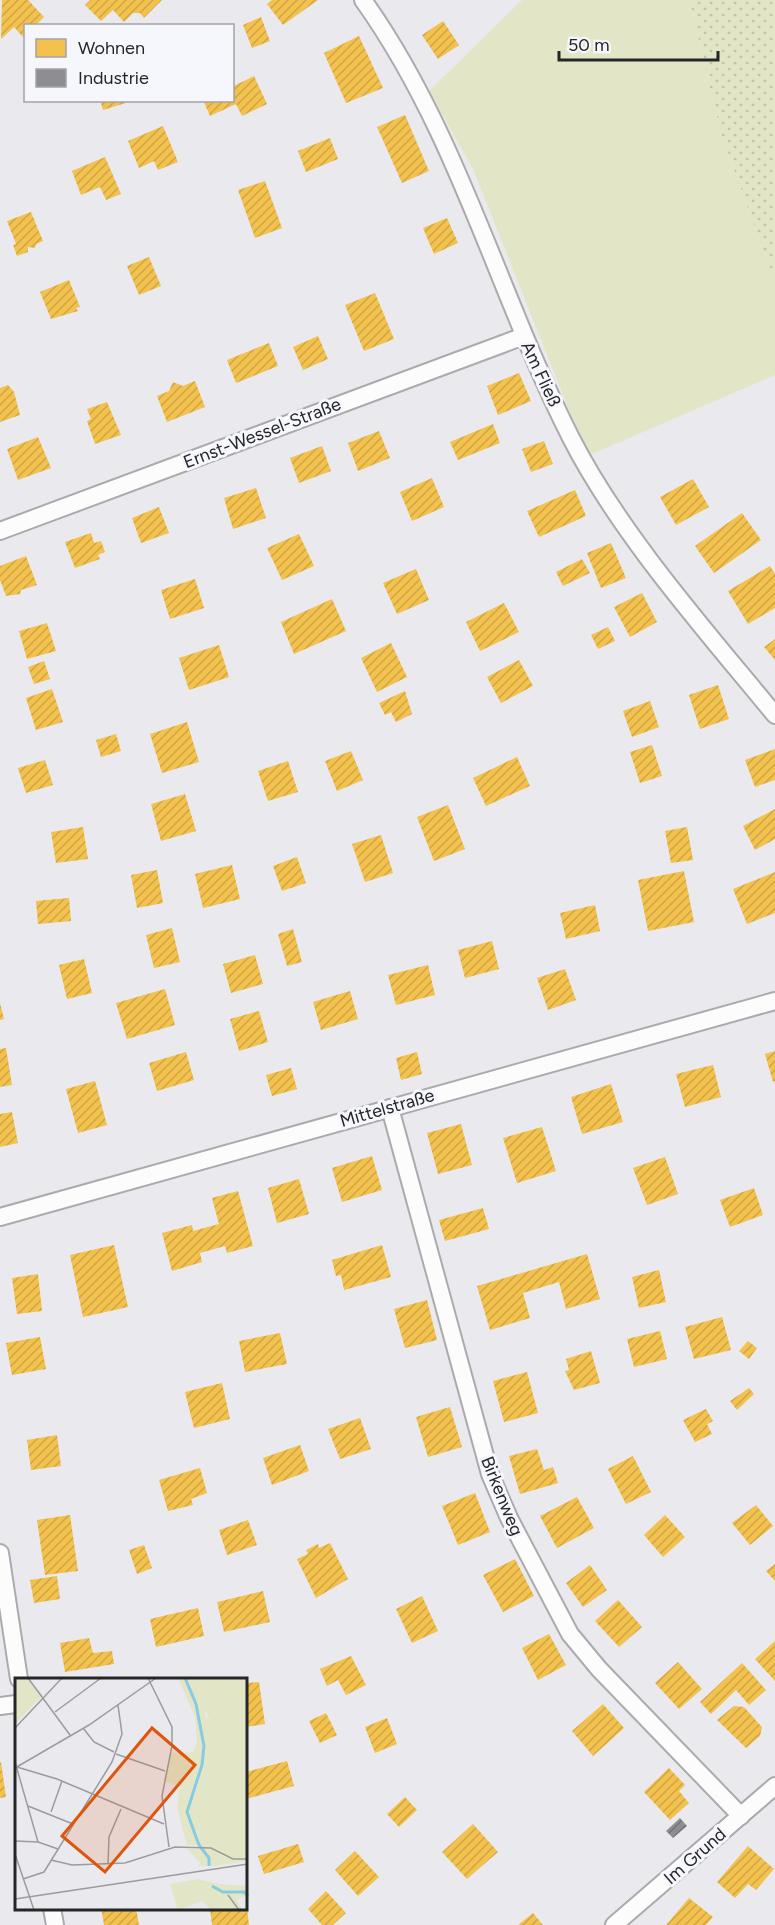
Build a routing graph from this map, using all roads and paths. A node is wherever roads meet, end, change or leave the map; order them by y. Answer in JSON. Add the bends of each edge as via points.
{"nodes":[{"id":1,"x":363,"y":0,"type":"edge"},
{"id":2,"x":524,"y":336,"type":"junction"},
{"id":3,"x":0,"y":531,"type":"edge"},
{"id":4,"x":775,"y":715,"type":"edge"},
{"id":5,"x":775,"y":1001,"type":"edge"},
{"id":6,"x":390,"y":1108,"type":"junction"},
{"id":7,"x":0,"y":1217,"type":"edge"},
{"id":8,"x":0,"y":1553,"type":"edge"},
{"id":9,"x":19,"y":1678,"type":"edge"},
{"id":10,"x":15,"y":1704,"type":"edge"},
{"id":11,"x":0,"y":1706,"type":"edge"},
{"id":12,"x":775,"y":1786,"type":"edge"},
{"id":13,"x":741,"y":1816,"type":"junction"},
{"id":14,"x":52,"y":1910,"type":"edge"},
{"id":15,"x":55,"y":1925,"type":"edge"},
{"id":16,"x":614,"y":1925,"type":"edge"}],
"edges":[{"from":1,"to":2,"type":"street","name":"Am Fließ","via":[[414,81],[465,187]]},
{"from":2,"to":3,"type":"street","name":"Ernst-Wessel-Straße"},
{"from":2,"to":4,"type":"street","name":"Am Fließ","via":[[572,439],[619,514],[703,628]]},
{"from":5,"to":6,"type":"street","name":"Mittelstraße"},
{"from":6,"to":7,"type":"street","name":"Mittelstraße"},
{"from":6,"to":13,"type":"street","name":"Birkenweg","via":[[490,1474],[509,1518],[570,1634],[598,1669]]},
{"from":8,"to":9,"type":"street"},
{"from":10,"to":11,"type":"street"},
{"from":12,"to":13,"type":"street","name":"Im Grund"},
{"from":13,"to":16,"type":"street","name":"Im Grund"},
{"from":14,"to":15,"type":"street"}]}
